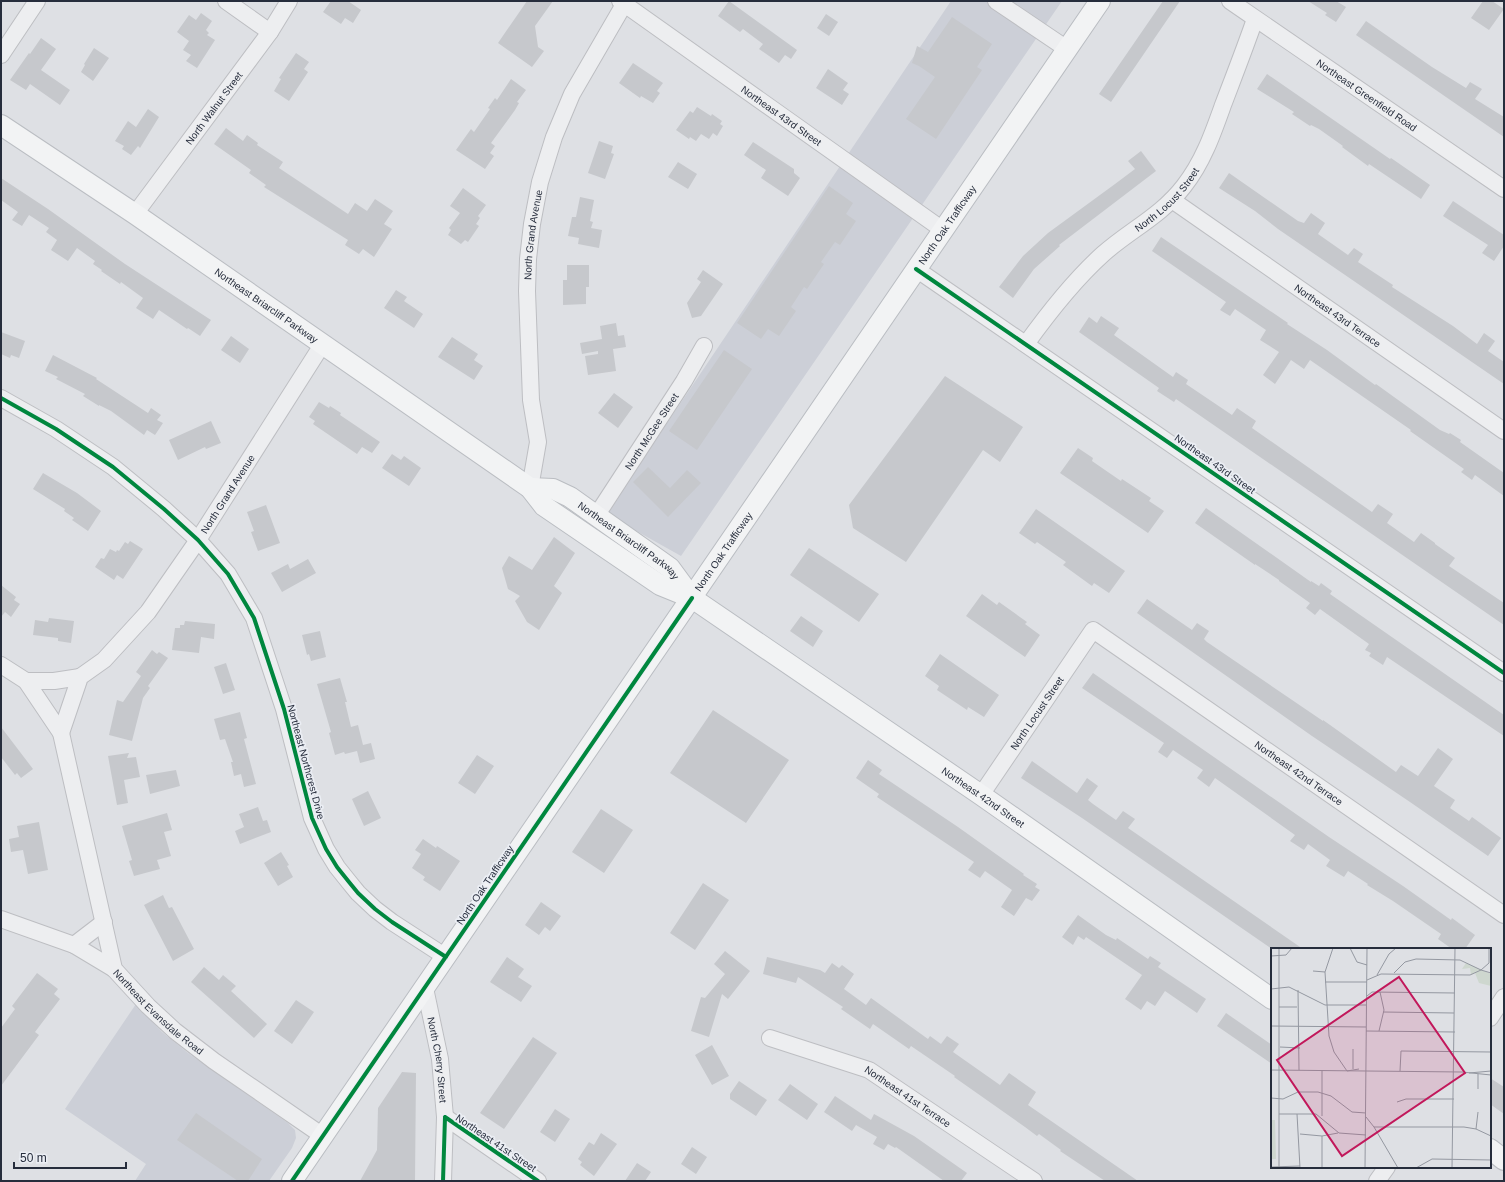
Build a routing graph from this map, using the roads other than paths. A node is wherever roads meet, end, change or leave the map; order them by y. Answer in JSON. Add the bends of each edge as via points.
{"nodes":[{"id":1,"x":37,"y":1,"type":"edge"},
{"id":2,"x":226,"y":1,"type":"edge"},
{"id":3,"x":289,"y":1,"type":"edge"},
{"id":4,"x":996,"y":1,"type":"edge"},
{"id":5,"x":1100,"y":1,"type":"edge"},
{"id":6,"x":1230,"y":1,"type":"edge"},
{"id":7,"x":624,"y":2,"type":"edge"},
{"id":8,"x":1255,"y":19,"type":"junction"},
{"id":9,"x":270,"y":32,"type":"junction"},
{"id":10,"x":1067,"y":49,"type":"junction"},
{"id":11,"x":1,"y":55,"type":"edge"},
{"id":12,"x":1,"y":125,"type":"edge"},
{"id":13,"x":1504,"y":188,"type":"edge"},
{"id":14,"x":1172,"y":200,"type":"junction"},
{"id":15,"x":135,"y":214,"type":"junction"},
{"id":16,"x":943,"y":230,"type":"junction"},
{"id":17,"x":916,"y":269,"type":"junction"},
{"id":18,"x":1026,"y":344,"type":"junction"},
{"id":19,"x":322,"y":345,"type":"junction"},
{"id":20,"x":704,"y":346,"type":"dead end"},
{"id":21,"x":1,"y":398,"type":"edge"},
{"id":22,"x":1504,"y":430,"type":"edge"},
{"id":23,"x":530,"y":488,"type":"junction"},
{"id":24,"x":595,"y":515,"type":"junction"},
{"id":25,"x":198,"y":540,"type":"junction"},
{"id":26,"x":692,"y":598,"type":"junction"},
{"id":27,"x":1093,"y":630,"type":"joint"},
{"id":28,"x":1,"y":665,"type":"edge"},
{"id":29,"x":1504,"y":673,"type":"edge"},
{"id":30,"x":80,"y":677,"type":"junction"},
{"id":31,"x":26,"y":681,"type":"junction"},
{"id":32,"x":61,"y":733,"type":"junction"},
{"id":33,"x":981,"y":795,"type":"junction"},
{"id":34,"x":1504,"y":915,"type":"edge"},
{"id":35,"x":1,"y":919,"type":"edge"},
{"id":36,"x":104,"y":922,"type":"junction"},
{"id":37,"x":74,"y":945,"type":"junction"},
{"id":38,"x":446,"y":957,"type":"junction"},
{"id":39,"x":114,"y":969,"type":"junction"},
{"id":40,"x":425,"y":988,"type":"junction"},
{"id":41,"x":1504,"y":997,"type":"edge"},
{"id":42,"x":1271,"y":998,"type":"edge"},
{"id":43,"x":1491,"y":1016,"type":"edge"},
{"id":44,"x":770,"y":1038,"type":"dead end"},
{"id":45,"x":445,"y":1118,"type":"junction"},
{"id":46,"x":323,"y":1136,"type":"junction"},
{"id":47,"x":1491,"y":1150,"type":"edge"},
{"id":48,"x":1504,"y":1160,"type":"edge"},
{"id":49,"x":1386,"y":1168,"type":"edge"},
{"id":50,"x":292,"y":1181,"type":"edge"},
{"id":51,"x":443,"y":1181,"type":"edge"},
{"id":52,"x":538,"y":1181,"type":"edge"},
{"id":53,"x":1034,"y":1181,"type":"edge"},
{"id":54,"x":1377,"y":1181,"type":"edge"}],
"edges":[{"from":1,"to":11,"type":"street"},
{"from":2,"to":9,"type":"street"},
{"from":3,"to":9,"type":"street","name":"North Walnut Street"},
{"from":4,"to":10,"type":"street"},
{"from":5,"to":10,"type":"main road","name":"North Oak Trafficway"},
{"from":6,"to":8,"type":"street","name":"Northeast Greenfield Road"},
{"from":7,"to":16,"type":"street","name":"Northeast 43rd Street"},
{"from":7,"to":23,"type":"street","name":"North Grand Avenue","via":[[566,108],[554,137],[532,224],[527,283],[531,400],[538,442]]},
{"from":8,"to":13,"type":"street","name":"Northeast Greenfield Road"},
{"from":8,"to":14,"type":"street","name":"North Locust Street","via":[[1204,154],[1188,181]]},
{"from":9,"to":15,"type":"street","name":"North Walnut Street"},
{"from":10,"to":16,"type":"main road","name":"North Oak Trafficway"},
{"from":12,"to":15,"type":"main road","name":"Northeast Briarcliff Parkway"},
{"from":14,"to":18,"type":"street","name":"North Locust Street","via":[[1154,217],[1122,238],[1075,280]]},
{"from":14,"to":22,"type":"street","name":"Northeast 43rd Terrace"},
{"from":15,"to":19,"type":"main road","name":"Northeast Briarcliff Parkway"},
{"from":16,"to":17,"type":"main road","name":"North Oak Trafficway"},
{"from":17,"to":18,"type":"street","name":"Northeast 43rd Street"},
{"from":17,"to":26,"type":"main road","name":"North Oak Trafficway"},
{"from":18,"to":29,"type":"street","name":"Northeast 43rd Street"},
{"from":19,"to":23,"type":"main road","name":"Northeast Briarcliff Parkway"},
{"from":19,"to":25,"type":"street","name":"North Grand Avenue"},
{"from":20,"to":24,"type":"street","name":"North McGee Street","via":[[680,388]]},
{"from":21,"to":25,"type":"street","name":"Northeast Northcrest Drive","via":[[56,428],[113,467],[164,508]]},
{"from":23,"to":24,"type":"main road","name":"Northeast Briarcliff Parkway","via":[[553,489],[570,497]]},
{"from":23,"to":26,"type":"main road","name":"Northeast Briarcliff Parkway","via":[[544,506],[660,585]]},
{"from":24,"to":26,"type":"main road","name":"Northeast Briarcliff Parkway","via":[[670,568]]},
{"from":25,"to":30,"type":"street","name":"North Grand Avenue","via":[[148,612],[104,660]]},
{"from":25,"to":38,"type":"street","name":"Northeast Northcrest Drive","via":[[228,574],[254,618],[284,709],[312,818],[337,868],[375,909]]},
{"from":26,"to":33,"type":"main road","name":"Northeast 42nd Street"},
{"from":26,"to":38,"type":"main road","name":"North Oak Trafficway"},
{"from":27,"to":33,"type":"street","name":"North Locust Street"},
{"from":27,"to":34,"type":"street","name":"Northeast 42nd Terrace"},
{"from":28,"to":31,"type":"street"},
{"from":30,"to":31,"type":"street","via":[[54,681]]},
{"from":30,"to":32,"type":"street"},
{"from":31,"to":32,"type":"street"},
{"from":32,"to":36,"type":"street","name":"Northeast Evansdale Road"},
{"from":33,"to":42,"type":"main road","name":"Northeast 42nd Street"},
{"from":35,"to":37,"type":"street"},
{"from":36,"to":37,"type":"street"},
{"from":36,"to":39,"type":"street","name":"Northeast Evansdale Road"},
{"from":37,"to":39,"type":"street"},
{"from":38,"to":40,"type":"main road","name":"North Oak Trafficway"},
{"from":39,"to":46,"type":"street","name":"Northeast Evansdale Road","via":[[174,1031]]},
{"from":40,"to":45,"type":"street","name":"North Cherry Street","via":[[440,1059]]},
{"from":40,"to":46,"type":"main road","name":"North Oak Trafficway"},
{"from":41,"to":43,"type":"street"},
{"from":44,"to":53,"type":"street","name":"Northeast 41st Terrace","via":[[869,1070]]},
{"from":45,"to":51,"type":"street","name":"North Cherry Street"},
{"from":45,"to":52,"type":"street","name":"Northeast 41st Street"},
{"from":46,"to":50,"type":"main road","name":"North Oak Trafficway"},
{"from":47,"to":48,"type":"main road"},
{"from":49,"to":54,"type":"street"}]}
